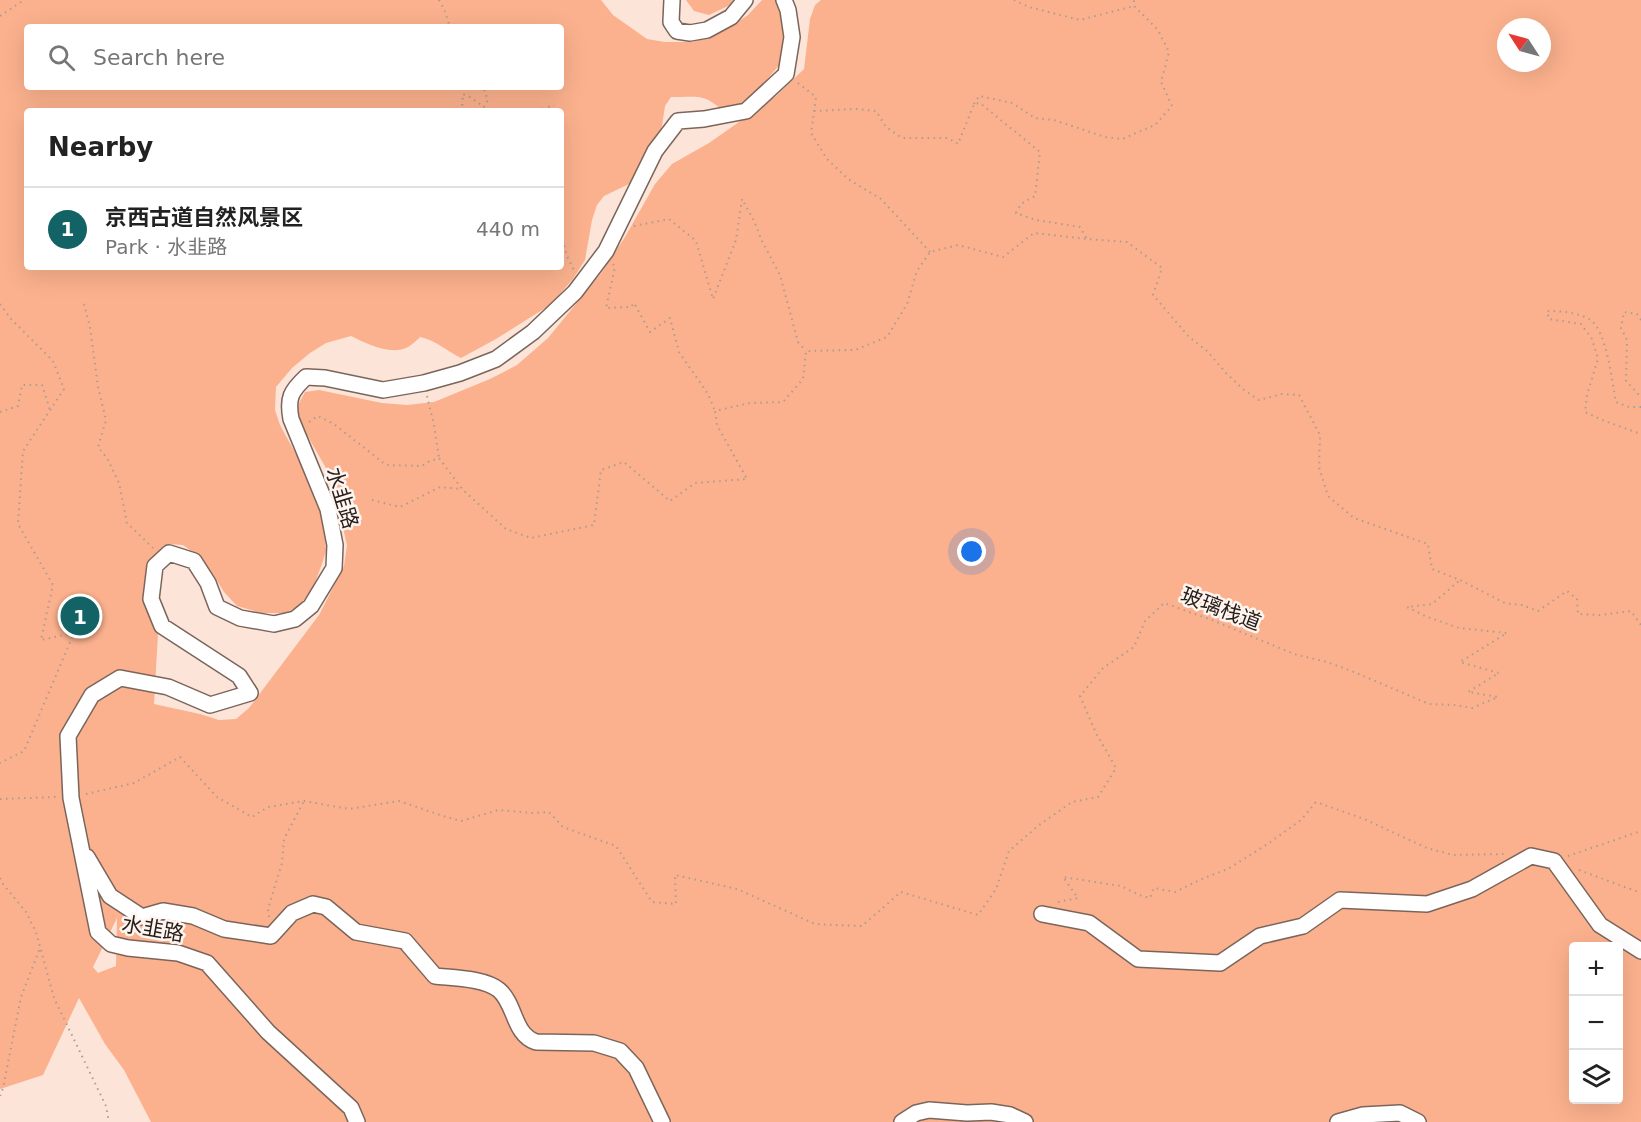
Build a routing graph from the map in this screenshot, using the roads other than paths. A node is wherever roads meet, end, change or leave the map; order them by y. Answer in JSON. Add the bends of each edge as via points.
{"nodes":[{"id":1,"x":672,"y":0,"type":"edge"},
{"id":2,"x":745,"y":0,"type":"edge"},
{"id":3,"x":784,"y":0,"type":"edge"},
{"id":4,"x":81,"y":847,"type":"junction"},
{"id":5,"x":1048,"y":909,"type":"road end"},
{"id":6,"x":1641,"y":951,"type":"edge"},
{"id":7,"x":357,"y":1122,"type":"edge"},
{"id":8,"x":662,"y":1122,"type":"edge"},
{"id":9,"x":902,"y":1122,"type":"edge"},
{"id":10,"x":1025,"y":1122,"type":"edge"},
{"id":11,"x":1338,"y":1122,"type":"edge"},
{"id":12,"x":1418,"y":1122,"type":"edge"}],
"edges":[{"from":1,"to":2,"type":"street","via":[[671,22],[677,31],[690,33],[707,30],[731,17]]},
{"from":3,"to":4,"type":"street","name":"水韭路","via":[[792,37],[786,74],[746,111],[678,121],[655,151],[606,251],[575,292],[533,332],[496,359],[424,383],[383,390],[306,377],[294,388],[288,406],[328,509],[335,545],[334,568],[311,606],[295,620],[274,624],[240,618],[217,607],[194,561],[169,553],[154,566],[151,599],[162,626],[239,676],[249,693],[210,705],[168,687],[120,678],[92,695],[68,736],[72,798]]},
{"from":4,"to":7,"type":"street","name":"水韭路","via":[[98,932],[111,944],[178,953],[207,963],[268,1032],[351,1108]]},
{"from":4,"to":8,"type":"street","via":[[110,896],[142,917],[164,911],[194,916],[224,929],[271,936],[292,913],[313,904],[326,907],[356,932],[405,941],[435,976],[480,981],[498,989],[529,1040],[594,1042],[620,1051],[636,1068]]},
{"from":5,"to":6,"type":"street","via":[[1089,923],[1138,959],[1220,963],[1260,936],[1303,926],[1340,900],[1427,904],[1472,889],[1531,856],[1554,861],[1600,925]]},
{"from":9,"to":10,"type":"street","via":[[929,1110],[991,1112]]},
{"from":11,"to":12,"type":"street","via":[[1363,1115],[1400,1113]]}]}
